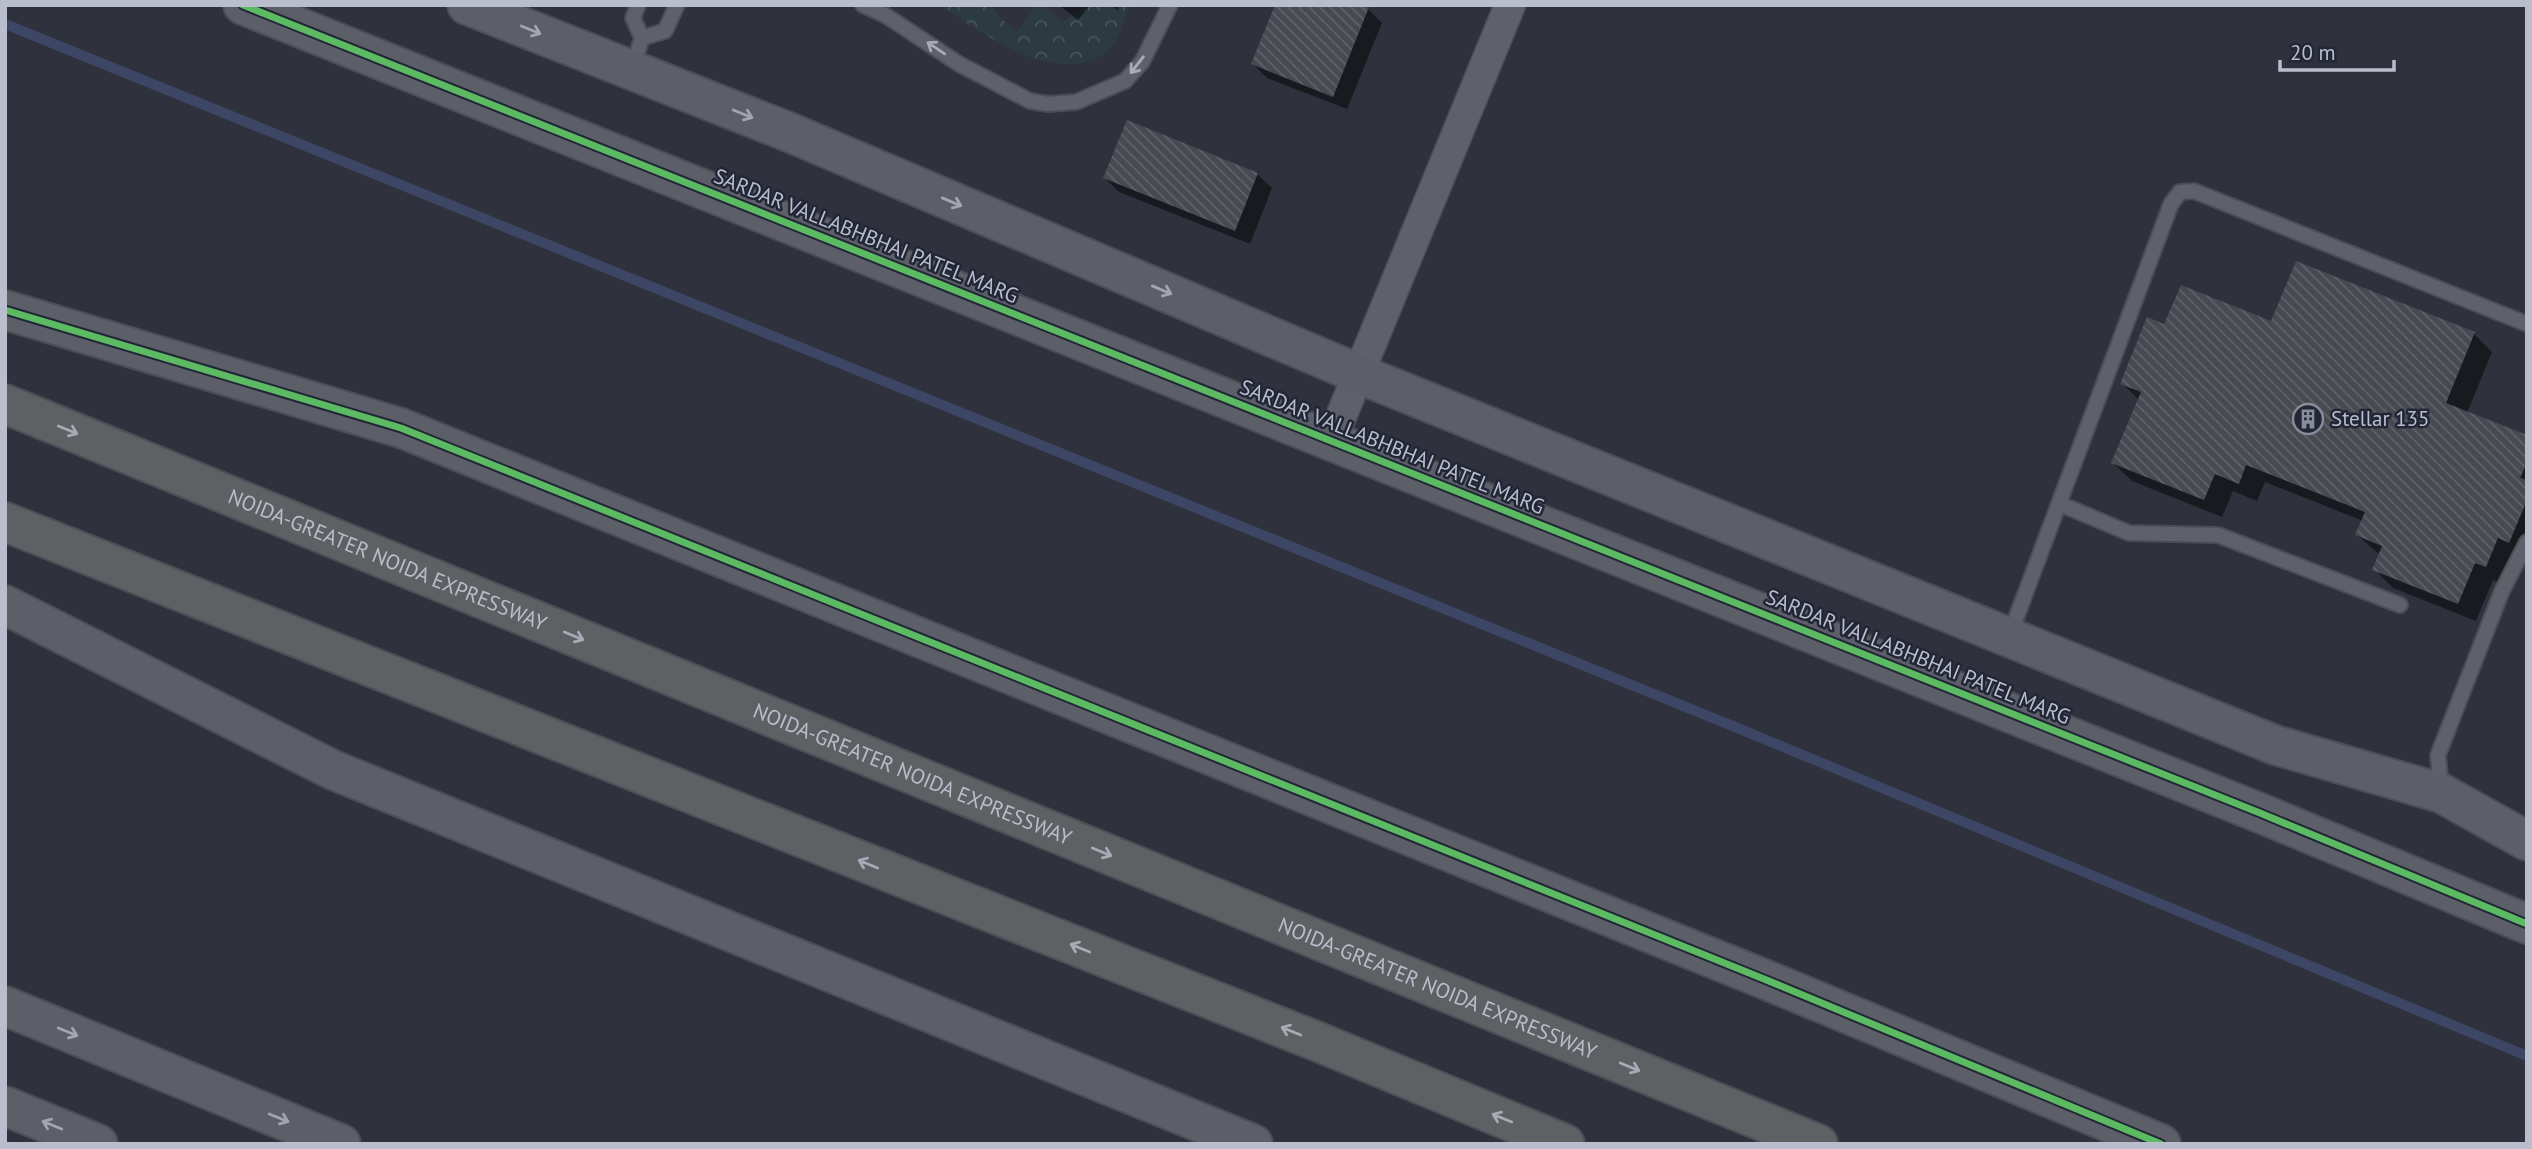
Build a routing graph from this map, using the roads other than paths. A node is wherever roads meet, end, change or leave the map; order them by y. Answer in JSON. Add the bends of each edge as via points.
{"nodes":[{"id":1,"x":243,"y":5,"type":"edge"},
{"id":2,"x":467,"y":5,"type":"edge"},
{"id":3,"x":638,"y":5,"type":"edge"},
{"id":4,"x":677,"y":5,"type":"edge"},
{"id":5,"x":863,"y":5,"type":"edge"},
{"id":6,"x":1170,"y":5,"type":"edge"},
{"id":7,"x":1510,"y":5,"type":"edge"},
{"id":8,"x":637,"y":54,"type":"junction"},
{"id":9,"x":5,"y":310,"type":"edge"},
{"id":10,"x":2527,"y":324,"type":"edge"},
{"id":11,"x":1359,"y":374,"type":"junction"},
{"id":12,"x":5,"y":404,"type":"edge"},
{"id":13,"x":1331,"y":441,"type":"junction"},
{"id":14,"x":2060,"y":504,"type":"junction"},
{"id":15,"x":5,"y":522,"type":"edge"},
{"id":16,"x":2527,"y":542,"type":"edge"},
{"id":17,"x":5,"y":605,"type":"edge"},
{"id":18,"x":2400,"y":605,"type":"dead end"},
{"id":19,"x":2008,"y":637,"type":"junction"},
{"id":20,"x":2441,"y":793,"type":"junction"},
{"id":21,"x":2527,"y":841,"type":"edge"},
{"id":22,"x":2527,"y":924,"type":"edge"},
{"id":23,"x":5,"y":1006,"type":"edge"},
{"id":24,"x":5,"y":1106,"type":"edge"},
{"id":25,"x":98,"y":1144,"type":"edge"},
{"id":26,"x":341,"y":1144,"type":"edge"},
{"id":27,"x":1253,"y":1144,"type":"edge"},
{"id":28,"x":1565,"y":1144,"type":"edge"},
{"id":29,"x":1818,"y":1144,"type":"edge"},
{"id":30,"x":2161,"y":1144,"type":"edge"}],
"edges":[{"from":1,"to":13,"type":"street","name":"SARDAR VALLABHBHAI PATEL MARG"},
{"from":2,"to":8,"type":"street","one_way":true},
{"from":3,"to":8,"type":"lane","via":[[633,18]]},
{"from":4,"to":8,"type":"lane","via":[[665,30]]},
{"from":6,"to":5,"type":"lane","one_way":true,"via":[[1142,62],[1125,80],[1076,102],[1048,104],[1030,101],[959,64],[886,15]]},
{"from":7,"to":11,"type":"street"},
{"from":8,"to":11,"type":"street","one_way":true,"via":[[803,138]]},
{"from":9,"to":30,"type":"street","via":[[401,428]]},
{"from":10,"to":14,"type":"lane","via":[[2194,191],[2180,192],[2171,204]]},
{"from":11,"to":13,"type":"street"},
{"from":11,"to":19,"type":"street"},
{"from":12,"to":29,"type":"highway","name":"NOIDA-GREATER NOIDA EXPRESSWAY","one_way":true},
{"from":13,"to":22,"type":"street","name":"SARDAR VALLABHBHAI PATEL MARG"},
{"from":14,"to":18,"type":"lane","via":[[2129,533],[2218,535]]},
{"from":14,"to":19,"type":"lane"},
{"from":28,"to":15,"type":"highway","one_way":true},
{"from":16,"to":20,"type":"lane","via":[[2502,591],[2438,755]]},
{"from":17,"to":27,"type":"street","via":[[333,769]]},
{"from":19,"to":20,"type":"street","via":[[2275,745]]},
{"from":20,"to":21,"type":"street"},
{"from":23,"to":26,"type":"street","one_way":true},
{"from":25,"to":24,"type":"street","one_way":true}]}
